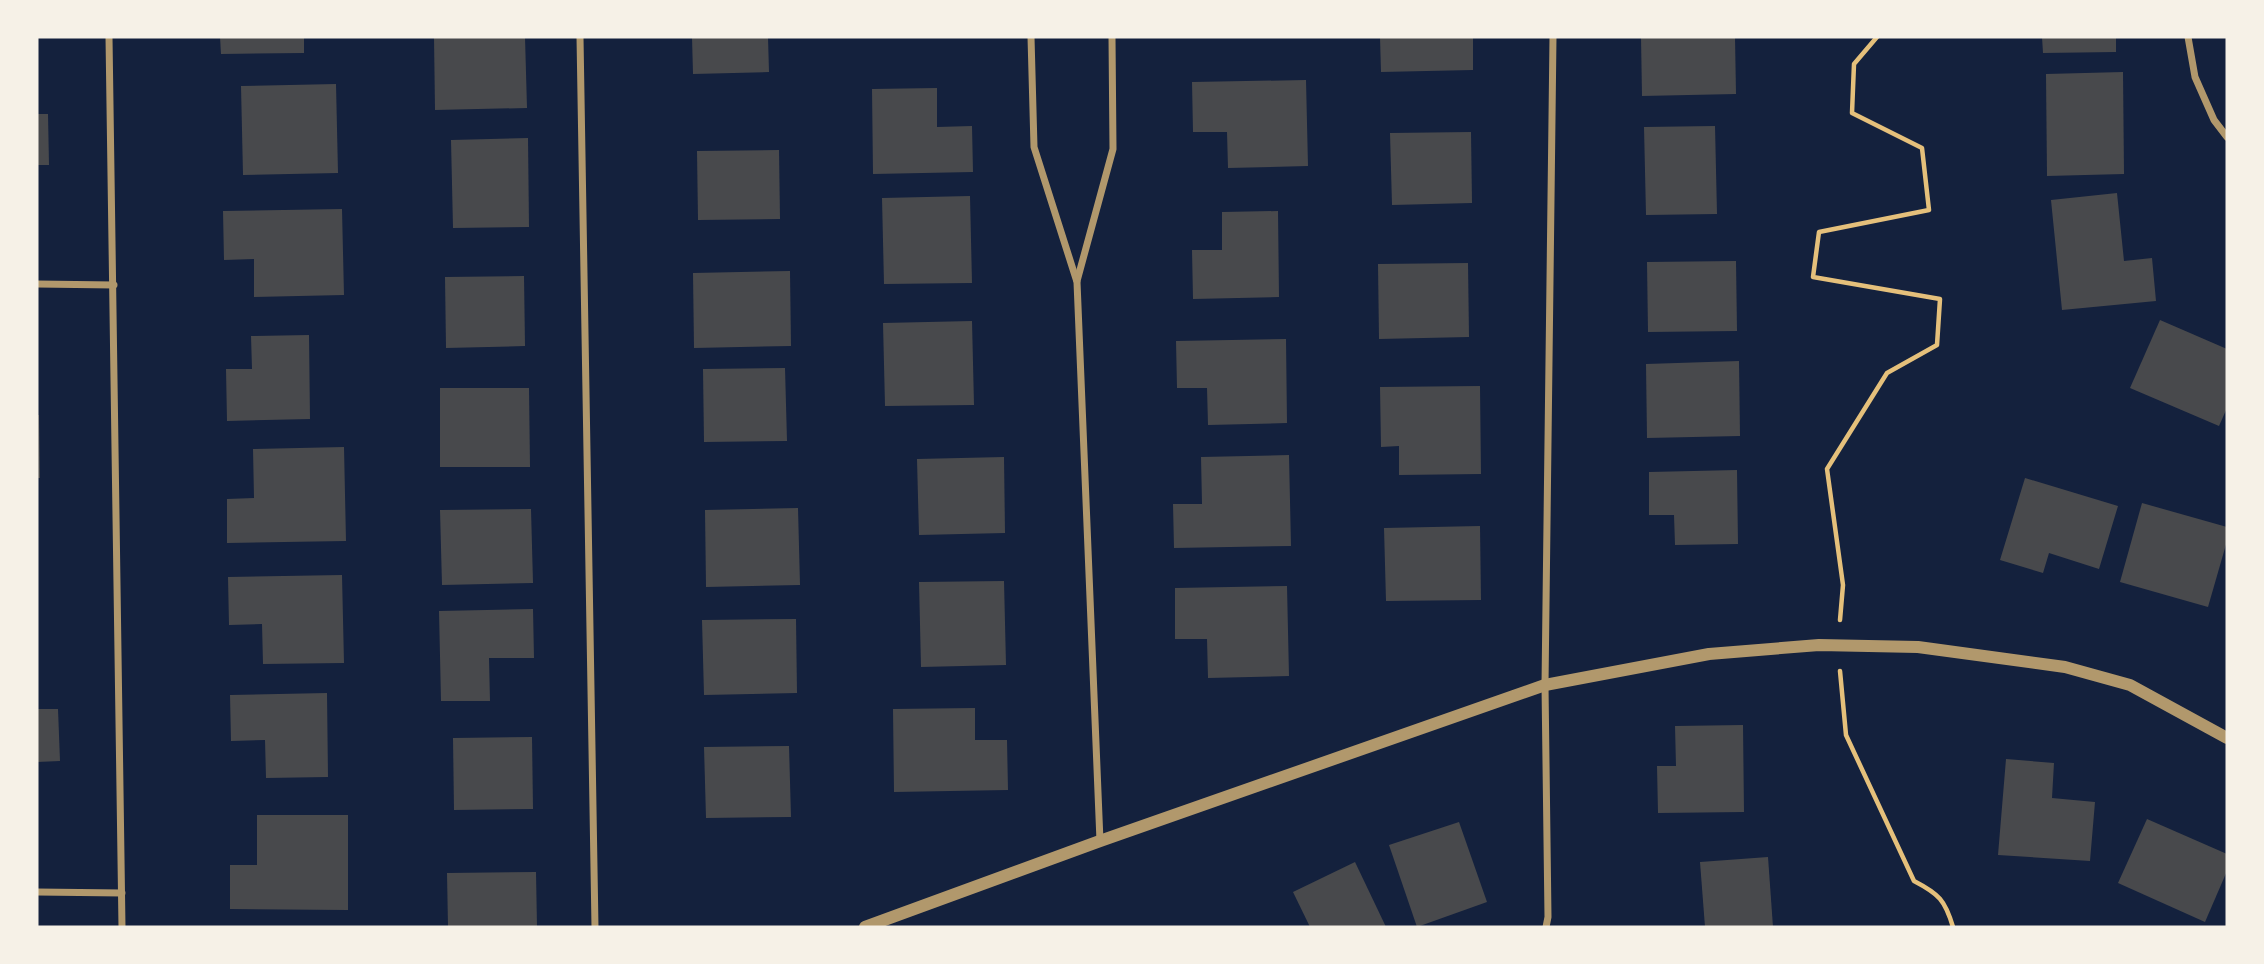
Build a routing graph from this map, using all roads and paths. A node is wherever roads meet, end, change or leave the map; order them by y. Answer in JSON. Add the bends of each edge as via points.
{"nodes":[{"id":1,"x":108,"y":37,"type":"edge"},
{"id":2,"x":580,"y":37,"type":"edge"},
{"id":3,"x":1031,"y":37,"type":"edge"},
{"id":4,"x":1111,"y":37,"type":"edge"},
{"id":5,"x":1553,"y":37,"type":"edge"},
{"id":6,"x":1877,"y":37,"type":"edge"},
{"id":7,"x":2188,"y":37,"type":"edge"},
{"id":8,"x":2227,"y":137,"type":"edge"},
{"id":9,"x":1077,"y":282,"type":"junction"},
{"id":10,"x":37,"y":284,"type":"edge"},
{"id":11,"x":114,"y":285,"type":"junction"},
{"id":12,"x":1838,"y":646,"type":"junction"},
{"id":13,"x":1545,"y":685,"type":"junction"},
{"id":14,"x":2227,"y":738,"type":"edge"},
{"id":15,"x":1100,"y":841,"type":"junction"},
{"id":16,"x":37,"y":892,"type":"edge"},
{"id":17,"x":122,"y":893,"type":"junction"},
{"id":18,"x":122,"y":927,"type":"edge"},
{"id":19,"x":595,"y":927,"type":"edge"},
{"id":20,"x":865,"y":927,"type":"edge"},
{"id":21,"x":1546,"y":927,"type":"edge"},
{"id":22,"x":1953,"y":927,"type":"edge"}],
"edges":[{"from":1,"to":11,"type":"street"},
{"from":2,"to":19,"type":"street"},
{"from":3,"to":9,"type":"street","via":[[1034,147]]},
{"from":4,"to":9,"type":"street","via":[[1113,149]]},
{"from":5,"to":13,"type":"street"},
{"from":6,"to":12,"type":"path","via":[[1854,64],[1852,113],[1922,148],[1928,210],[1819,232],[1813,276],[1940,299],[1937,345],[1887,373],[1827,469],[1843,585]]},
{"from":7,"to":8,"type":"street","via":[[2195,77]]},
{"from":9,"to":15,"type":"street"},
{"from":10,"to":11,"type":"street"},
{"from":11,"to":17,"type":"street"},
{"from":12,"to":13,"type":"street","via":[[1709,654]]},
{"from":12,"to":14,"type":"street","via":[[1919,647],[2065,667],[2130,685]]},
{"from":12,"to":22,"type":"path","via":[[1846,736],[1914,881],[1937,893]]},
{"from":13,"to":15,"type":"street"},
{"from":13,"to":21,"type":"street"},
{"from":15,"to":20,"type":"street"},
{"from":16,"to":17,"type":"street"},
{"from":17,"to":18,"type":"street"}]}
